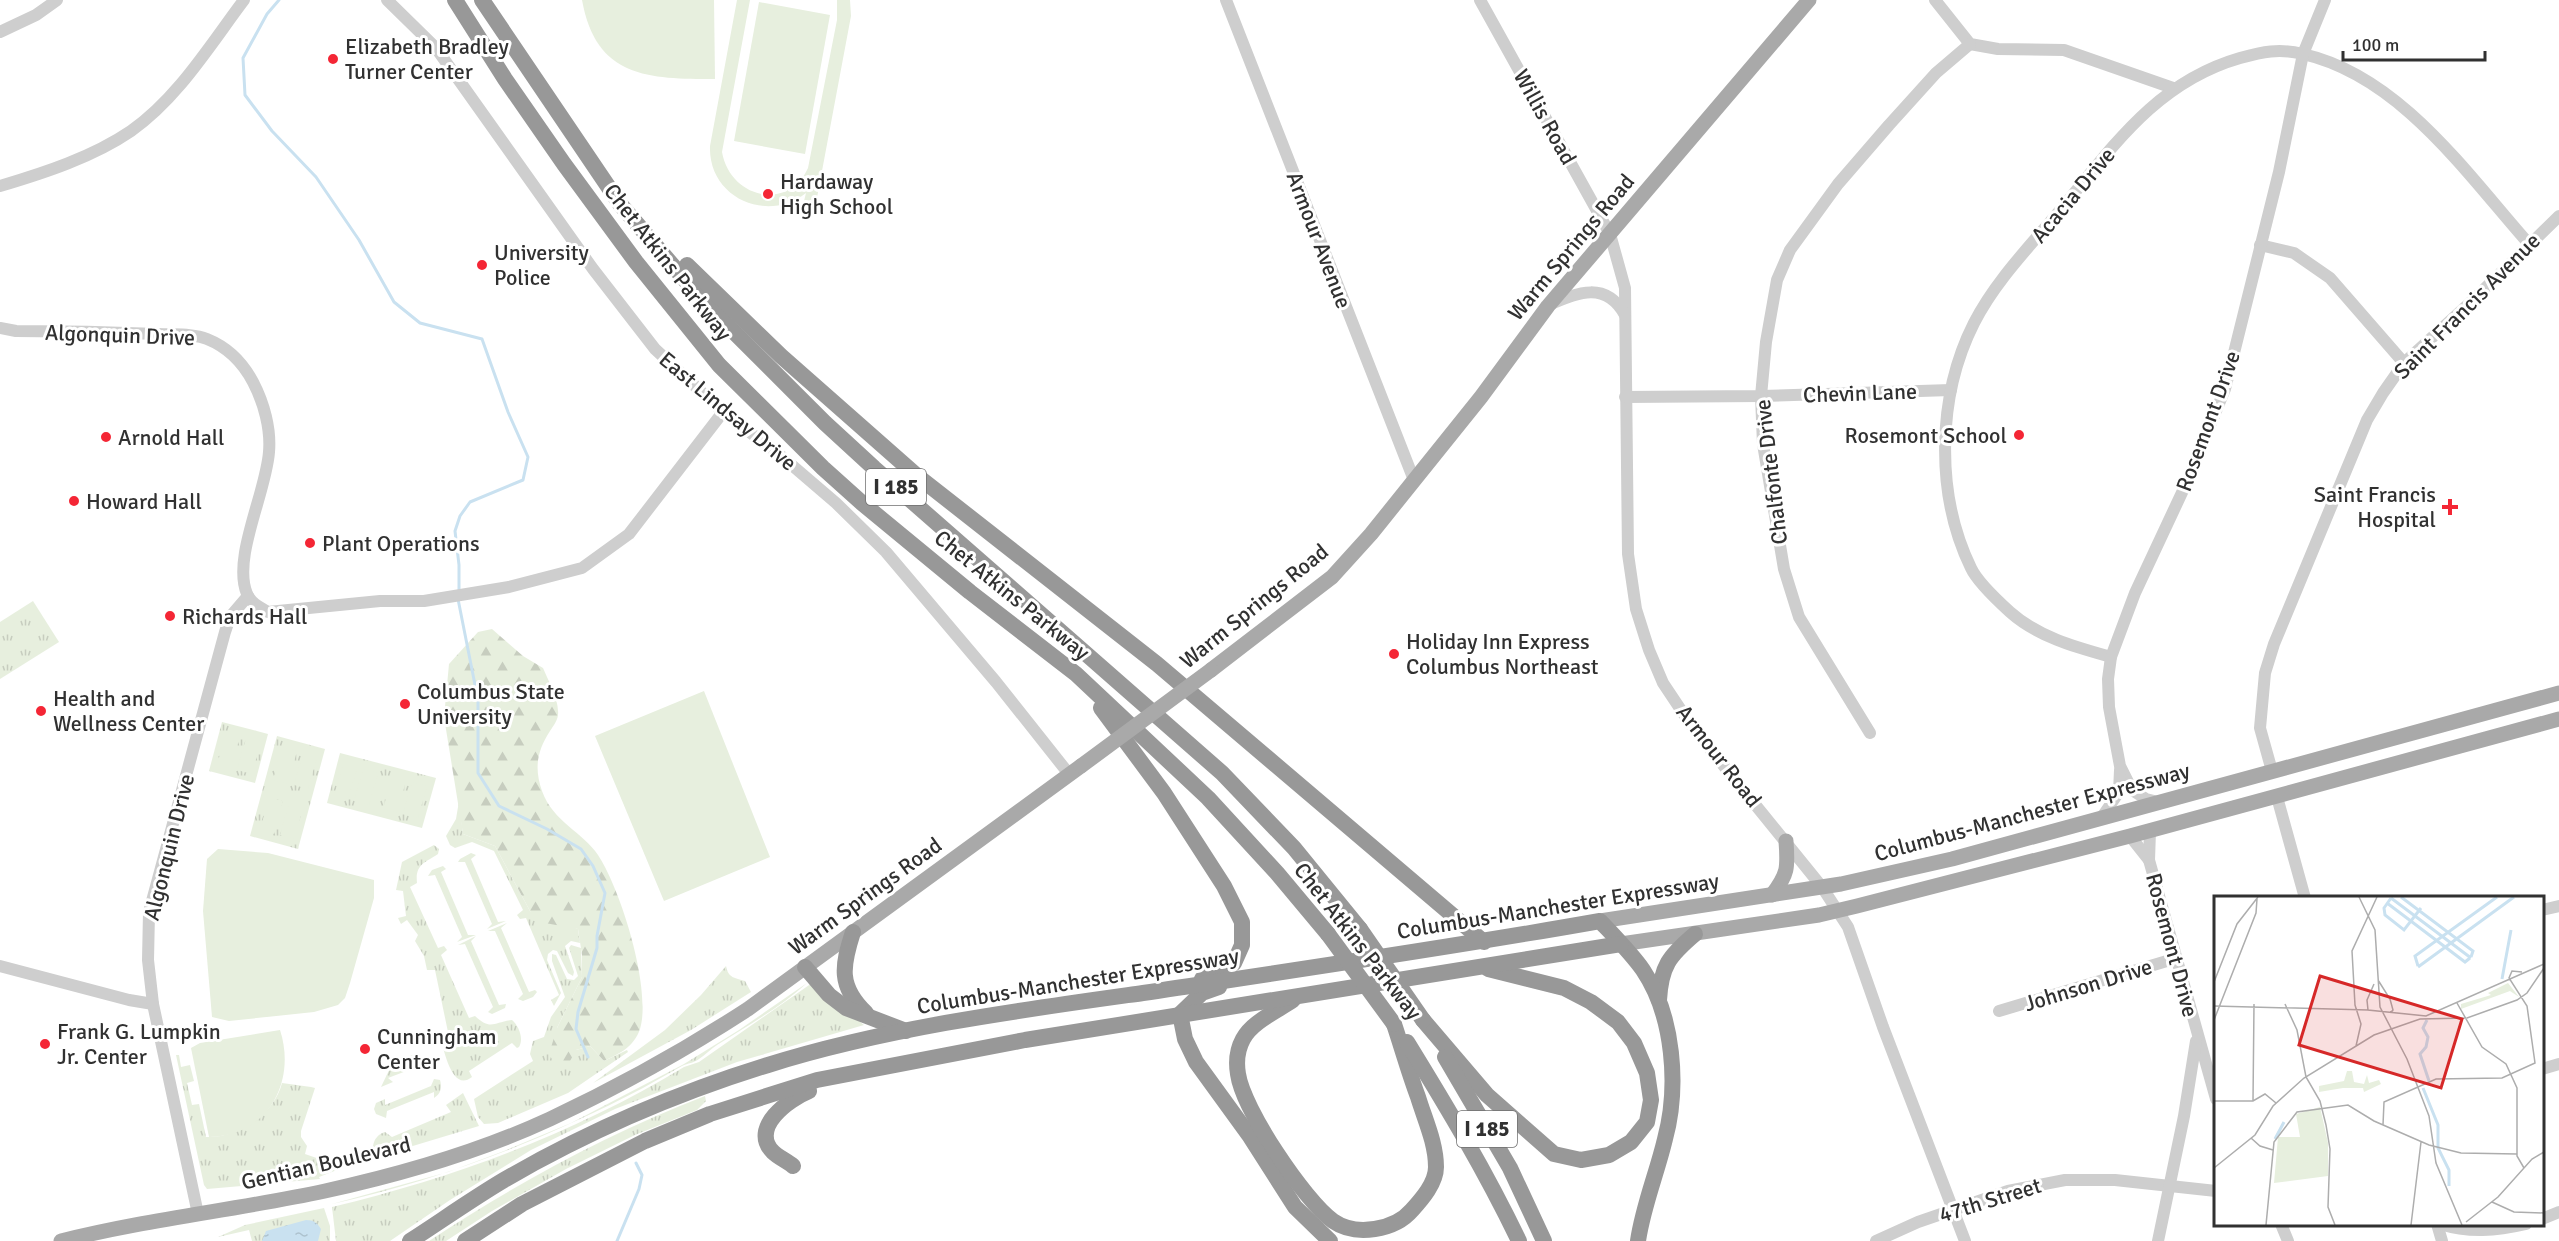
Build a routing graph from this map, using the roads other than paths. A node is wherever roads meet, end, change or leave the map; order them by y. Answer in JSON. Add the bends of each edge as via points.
{"nodes":[{"id":1,"x":57,"y":0,"type":"edge"},
{"id":2,"x":244,"y":0,"type":"edge"},
{"id":3,"x":387,"y":0,"type":"edge"},
{"id":4,"x":455,"y":0,"type":"edge"},
{"id":5,"x":482,"y":0,"type":"edge"},
{"id":6,"x":1226,"y":0,"type":"edge"},
{"id":7,"x":1480,"y":0,"type":"edge"},
{"id":8,"x":1809,"y":0,"type":"edge"},
{"id":9,"x":1935,"y":0,"type":"edge"},
{"id":10,"x":2325,"y":0,"type":"edge"},
{"id":11,"x":0,"y":32,"type":"edge"},
{"id":12,"x":1970,"y":44,"type":"junction"},
{"id":13,"x":2303,"y":54,"type":"junction"},
{"id":14,"x":2173,"y":88,"type":"junction"},
{"id":15,"x":573,"y":136,"type":"junction"},
{"id":16,"x":0,"y":186,"type":"edge"},
{"id":17,"x":2559,"y":216,"type":"edge"},
{"id":18,"x":1610,"y":234,"type":"junction"},
{"id":19,"x":2529,"y":243,"type":"junction"},
{"id":20,"x":2260,"y":245,"type":"junction"},
{"id":21,"x":1548,"y":306,"type":"junction"},
{"id":22,"x":1625,"y":316,"type":"junction"},
{"id":23,"x":0,"y":328,"type":"edge"},
{"id":24,"x":2404,"y":363,"type":"junction"},
{"id":25,"x":1951,"y":390,"type":"junction"},
{"id":26,"x":1761,"y":396,"type":"junction"},
{"id":27,"x":1625,"y":397,"type":"junction"},
{"id":28,"x":723,"y":412,"type":"junction"},
{"id":29,"x":1414,"y":480,"type":"junction"},
{"id":30,"x":248,"y":596,"type":"junction"},
{"id":31,"x":2111,"y":657,"type":"junction"},
{"id":32,"x":1076,"y":674,"type":"junction"},
{"id":33,"x":2559,"y":693,"type":"edge"},
{"id":34,"x":2559,"y":719,"type":"edge"},
{"id":35,"x":1870,"y":733,"type":"dead end"},
{"id":36,"x":2120,"y":766,"type":"junction"},
{"id":37,"x":1075,"y":770,"type":"junction"},
{"id":38,"x":2272,"y":771,"type":"junction"},
{"id":39,"x":2277,"y":797,"type":"junction"},
{"id":40,"x":2158,"y":802,"type":"junction"},
{"id":41,"x":2102,"y":817,"type":"junction"},
{"id":42,"x":2150,"y":831,"type":"junction"},
{"id":43,"x":2130,"y":836,"type":"junction"},
{"id":44,"x":1786,"y":841,"type":"junction"},
{"id":45,"x":2149,"y":860,"type":"junction"},
{"id":46,"x":1822,"y":887,"type":"junction"},
{"id":47,"x":1772,"y":895,"type":"junction"},
{"id":48,"x":2305,"y":896,"type":"edge"},
{"id":49,"x":2559,"y":906,"type":"edge"},
{"id":50,"x":2544,"y":910,"type":"edge"},
{"id":51,"x":1837,"y":911,"type":"junction"},
{"id":52,"x":1600,"y":921,"type":"junction"},
{"id":53,"x":853,"y":932,"type":"junction"},
{"id":54,"x":1695,"y":934,"type":"junction"},
{"id":55,"x":1484,"y":942,"type":"junction"},
{"id":56,"x":1621,"y":944,"type":"junction"},
{"id":57,"x":2177,"y":958,"type":"junction"},
{"id":58,"x":0,"y":966,"type":"edge"},
{"id":59,"x":805,"y":967,"type":"junction"},
{"id":60,"x":1482,"y":967,"type":"junction"},
{"id":61,"x":1246,"y":977,"type":"junction"},
{"id":62,"x":1187,"y":986,"type":"junction"},
{"id":63,"x":1295,"y":998,"type":"junction"},
{"id":64,"x":1659,"y":1001,"type":"junction"},
{"id":65,"x":153,"y":1004,"type":"junction"},
{"id":66,"x":1999,"y":1011,"type":"dead end"},
{"id":67,"x":1180,"y":1014,"type":"junction"},
{"id":68,"x":871,"y":1017,"type":"junction"},
{"id":69,"x":1423,"y":1020,"type":"junction"},
{"id":70,"x":1394,"y":1024,"type":"junction"},
{"id":71,"x":906,"y":1031,"type":"junction"},
{"id":72,"x":2197,"y":1037,"type":"junction"},
{"id":73,"x":2559,"y":1064,"type":"edge"},
{"id":74,"x":2544,"y":1068,"type":"edge"},
{"id":75,"x":843,"y":1075,"type":"junction"},
{"id":76,"x":2214,"y":1092,"type":"edge"},
{"id":77,"x":591,"y":1098,"type":"joint"},
{"id":78,"x":793,"y":1166,"type":"dead end"},
{"id":79,"x":2170,"y":1185,"type":"junction"},
{"id":80,"x":2214,"y":1191,"type":"edge"},
{"id":81,"x":1954,"y":1211,"type":"junction"},
{"id":82,"x":2559,"y":1212,"type":"edge"},
{"id":83,"x":198,"y":1214,"type":"junction"},
{"id":84,"x":2544,"y":1218,"type":"edge"},
{"id":85,"x":2283,"y":1226,"type":"edge"},
{"id":86,"x":2438,"y":1226,"type":"edge"},
{"id":87,"x":2446,"y":1226,"type":"edge"},
{"id":88,"x":2517,"y":1226,"type":"edge"},
{"id":89,"x":61,"y":1241,"type":"edge"},
{"id":90,"x":410,"y":1241,"type":"edge"},
{"id":91,"x":465,"y":1241,"type":"edge"},
{"id":92,"x":1329,"y":1241,"type":"edge"},
{"id":93,"x":1519,"y":1241,"type":"edge"},
{"id":94,"x":1544,"y":1241,"type":"edge"},
{"id":95,"x":1638,"y":1241,"type":"edge"},
{"id":96,"x":1876,"y":1241,"type":"edge"},
{"id":97,"x":1965,"y":1241,"type":"edge"},
{"id":98,"x":2158,"y":1241,"type":"edge"},
{"id":99,"x":2289,"y":1241,"type":"edge"},
{"id":100,"x":2442,"y":1241,"type":"edge"}],
"edges":[{"from":1,"to":11,"type":"street"},
{"from":2,"to":16,"type":"street","via":[[172,94],[130,131],[81,158]]},
{"from":3,"to":28,"type":"street","name":"East Lindsay Drive","via":[[436,48],[593,269],[655,349]]},
{"from":4,"to":32,"type":"highway","name":"Chet Atkins Parkway","number":"I 185","via":[[570,173],[719,365],[862,503]]},
{"from":5,"to":15,"type":"highway","name":"Chet Atkins Parkway","number":"I 185"},
{"from":6,"to":29,"type":"street","name":"Armour Avenue"},
{"from":7,"to":18,"type":"street","name":"Willis Road"},
{"from":8,"to":18,"type":"main road","name":"Warm Springs Road"},
{"from":9,"to":12,"type":"street"},
{"from":10,"to":13,"type":"street","name":"Rosemont Drive"},
{"from":12,"to":14,"type":"street","via":[[1998,49],[2064,50]]},
{"from":12,"to":26,"type":"street","name":"Chalfonte Drive","via":[[1936,73],[1889,125],[1838,184],[1790,250],[1777,280]]},
{"from":13,"to":14,"type":"street","name":"Acacia Drive","via":[[2268,50],[2218,64]]},
{"from":13,"to":19,"type":"street","name":"Acacia Drive","via":[[2345,69],[2382,89],[2440,143]]},
{"from":13,"to":20,"type":"street","name":"Rosemont Drive"},
{"from":14,"to":25,"type":"street","name":"Acacia Drive","via":[[2129,127],[1992,292],[1961,354]]},
{"from":15,"to":55,"type":"highway","via":[[698,278],[781,356],[916,475],[1157,664]]},
{"from":15,"to":69,"type":"highway","name":"Chet Atkins Parkway","number":"I 185","bridge":true,"via":[[620,204],[704,302],[762,361],[874,468],[1222,773],[1294,848],[1360,929]]},
{"from":17,"to":19,"type":"street","name":"Saint Francis Avenue"},
{"from":18,"to":21,"type":"main road","name":"Warm Springs Road"},
{"from":18,"to":22,"type":"street","name":"Armour Road","via":[[1625,288]]},
{"from":19,"to":24,"type":"street","name":"Saint Francis Avenue","via":[[2471,303]]},
{"from":20,"to":24,"type":"street","via":[[2294,253],[2321,271]]},
{"from":20,"to":31,"type":"street","name":"Rosemont Drive","via":[[2225,388]]},
{"from":21,"to":22,"type":"street","via":[[1576,293],[1595,292],[1618,304]]},
{"from":21,"to":29,"type":"main road","name":"Warm Springs Road"},
{"from":22,"to":27,"type":"street","name":"Armour Road"},
{"from":23,"to":30,"type":"street","name":"Algonquin Drive","via":[[188,335],[205,339],[233,355],[261,400],[270,442],[242,569]]},
{"from":24,"to":38,"type":"street","name":"Saint Francis Avenue","via":[[2367,420],[2274,644],[2265,673],[2260,728]]},
{"from":25,"to":26,"type":"street","name":"Chevin Lane"},
{"from":25,"to":31,"type":"street","name":"Acacia Drive","via":[[1946,429],[1948,492],[1956,530],[1972,571],[2010,613],[2042,634]]},
{"from":26,"to":27,"type":"street","name":"Chevin Lane"},
{"from":26,"to":35,"type":"street","name":"Chalfonte Drive","via":[[1763,444],[1784,569],[1796,608]]},
{"from":27,"to":44,"type":"street","name":"Armour Road","via":[[1628,554],[1636,609],[1648,650],[1663,683],[1693,728]]},
{"from":28,"to":30,"type":"street","via":[[629,534],[582,568],[424,601],[380,601],[268,612]]},
{"from":28,"to":37,"type":"street","name":"East Lindsay Drive","via":[[828,496],[886,552]]},
{"from":29,"to":37,"type":"main road","name":"Warm Springs Road","bridge":true,"via":[[1332,577]]},
{"from":30,"to":65,"type":"street","name":"Algonquin Drive","via":[[230,617],[225,632],[149,912],[148,960]]},
{"from":31,"to":36,"type":"street","name":"Rosemont Drive","via":[[2109,707]]},
{"from":32,"to":62,"type":"highway","via":[[1164,793],[1224,886],[1242,922],[1242,945],[1234,963]]},
{"from":32,"to":70,"type":"highway","name":"Chet Atkins Parkway","number":"I 185","bridge":true,"via":[[1208,798],[1278,873]]},
{"from":33,"to":38,"type":"main road","name":"Columbus-Manchester Expressway"},
{"from":34,"to":39,"type":"main road","name":"Columbus-Manchester Expressway"},
{"from":36,"to":40,"type":"street","name":"Rosemont Drive","via":[[2132,790]]},
{"from":36,"to":41,"type":"street","name":"Rosemont Drive","via":[[2119,792]]},
{"from":37,"to":53,"type":"main road","name":"Warm Springs Road"},
{"from":38,"to":40,"type":"main road","name":"Columbus-Manchester Expressway"},
{"from":39,"to":42,"type":"main road","name":"Columbus-Manchester Expressway"},
{"from":39,"to":48,"type":"street"},
{"from":40,"to":41,"type":"main road","name":"Columbus-Manchester Expressway"},
{"from":41,"to":46,"type":"main road","name":"Columbus-Manchester Expressway","via":[[1960,856]]},
{"from":42,"to":43,"type":"main road","name":"Columbus-Manchester Expressway"},
{"from":42,"to":45,"type":"street","name":"Rosemont Drive"},
{"from":43,"to":45,"type":"street","name":"Rosemont Drive"},
{"from":43,"to":51,"type":"main road","name":"Columbus-Manchester Expressway"},
{"from":44,"to":46,"type":"street","name":"Armour Road"},
{"from":44,"to":47,"type":"main road","via":[[1785,878]]},
{"from":45,"to":57,"type":"street","name":"Rosemont Drive"},
{"from":46,"to":47,"type":"main road","name":"Columbus-Manchester Expressway"},
{"from":46,"to":51,"type":"street","name":"Armour Road"},
{"from":47,"to":52,"type":"main road","name":"Columbus-Manchester Expressway"},
{"from":49,"to":50,"type":"street"},
{"from":51,"to":54,"type":"main road","name":"Columbus-Manchester Expressway"},
{"from":51,"to":81,"type":"street","name":"Armour Road","via":[[1848,927]]},
{"from":52,"to":55,"type":"highway","name":"Columbus-Manchester Expressway"},
{"from":52,"to":56,"type":"highway"},
{"from":53,"to":59,"type":"main road","name":"Warm Springs Road"},
{"from":53,"to":68,"type":"highway","via":[[844,960],[845,979],[853,1000]]},
{"from":54,"to":56,"type":"main road","name":"Columbus-Manchester Expressway"},
{"from":54,"to":64,"type":"highway","via":[[1668,960],[1660,977]]},
{"from":55,"to":61,"type":"highway","name":"Columbus-Manchester Expressway"},
{"from":56,"to":60,"type":"highway","name":"Columbus-Manchester Expressway"},
{"from":56,"to":64,"type":"highway","via":[[1643,970]]},
{"from":57,"to":66,"type":"street","name":"Johnson Drive"},
{"from":57,"to":72,"type":"street","name":"Rosemont Drive"},
{"from":58,"to":65,"type":"street"},
{"from":59,"to":68,"type":"highway","via":[[846,1008]]},
{"from":59,"to":77,"type":"main road","name":"Warm Springs Road","via":[[703,1038]]},
{"from":60,"to":63,"type":"highway","name":"Columbus-Manchester Expressway"},
{"from":60,"to":69,"type":"highway","via":[[1564,988],[1592,1002],[1618,1022],[1634,1043],[1647,1073],[1651,1100],[1647,1122],[1631,1142],[1609,1155],[1581,1160],[1554,1154],[1487,1095]]},
{"from":61,"to":62,"type":"highway","name":"Columbus-Manchester Expressway"},
{"from":61,"to":67,"type":"highway","via":[[1202,993]]},
{"from":62,"to":71,"type":"highway","name":"Columbus-Manchester Expressway"},
{"from":63,"to":67,"type":"highway","name":"Columbus-Manchester Expressway"},
{"from":63,"to":70,"type":"highway","via":[[1244,1037],[1237,1054],[1244,1098],[1310,1200],[1334,1222],[1359,1229],[1379,1228],[1406,1217],[1426,1194],[1437,1170],[1434,1142]]},
{"from":64,"to":95,"type":"highway","via":[[1673,1071],[1672,1107],[1642,1212]]},
{"from":65,"to":83,"type":"street","name":"Algonquin Drive"},
{"from":67,"to":75,"type":"highway","name":"Columbus-Manchester Expressway"},
{"from":67,"to":92,"type":"highway","via":[[1185,1039],[1196,1062],[1295,1207]]},
{"from":68,"to":71,"type":"highway"},
{"from":69,"to":94,"type":"highway","name":"Chet Atkins Parkway","number":"I 185","via":[[1510,1168]]},
{"from":70,"to":93,"type":"highway","name":"Chet Atkins Parkway","number":"I 185","via":[[1458,1125]]},
{"from":71,"to":90,"type":"highway","name":"Columbus-Manchester Expressway","via":[[770,1064],[620,1120],[504,1180]]},
{"from":72,"to":76,"type":"street","name":"Rosemont Drive"},
{"from":72,"to":79,"type":"street"},
{"from":73,"to":74,"type":"street"},
{"from":75,"to":78,"type":"highway","via":[[785,1103],[768,1127],[766,1140],[772,1151]]},
{"from":75,"to":91,"type":"highway","name":"Columbus-Manchester Expressway","via":[[710,1114],[645,1141],[522,1204]]},
{"from":77,"to":83,"type":"main road","name":"Gentian Boulevard","via":[[549,1120],[459,1154],[324,1191]]},
{"from":79,"to":80,"type":"street","name":"47th Street"},
{"from":79,"to":81,"type":"street","name":"47th Street","via":[[2065,1179],[2008,1191]]},
{"from":79,"to":98,"type":"street"},
{"from":81,"to":96,"type":"street","name":"47th Street"},
{"from":81,"to":97,"type":"street","name":"Armour Road"},
{"from":82,"to":84,"type":"street"},
{"from":83,"to":89,"type":"main road","name":"Gentian Boulevard"},
{"from":85,"to":99,"type":"street"},
{"from":86,"to":100,"type":"street"},
{"from":87,"to":88,"type":"street","via":[[2498,1230]]}]}
